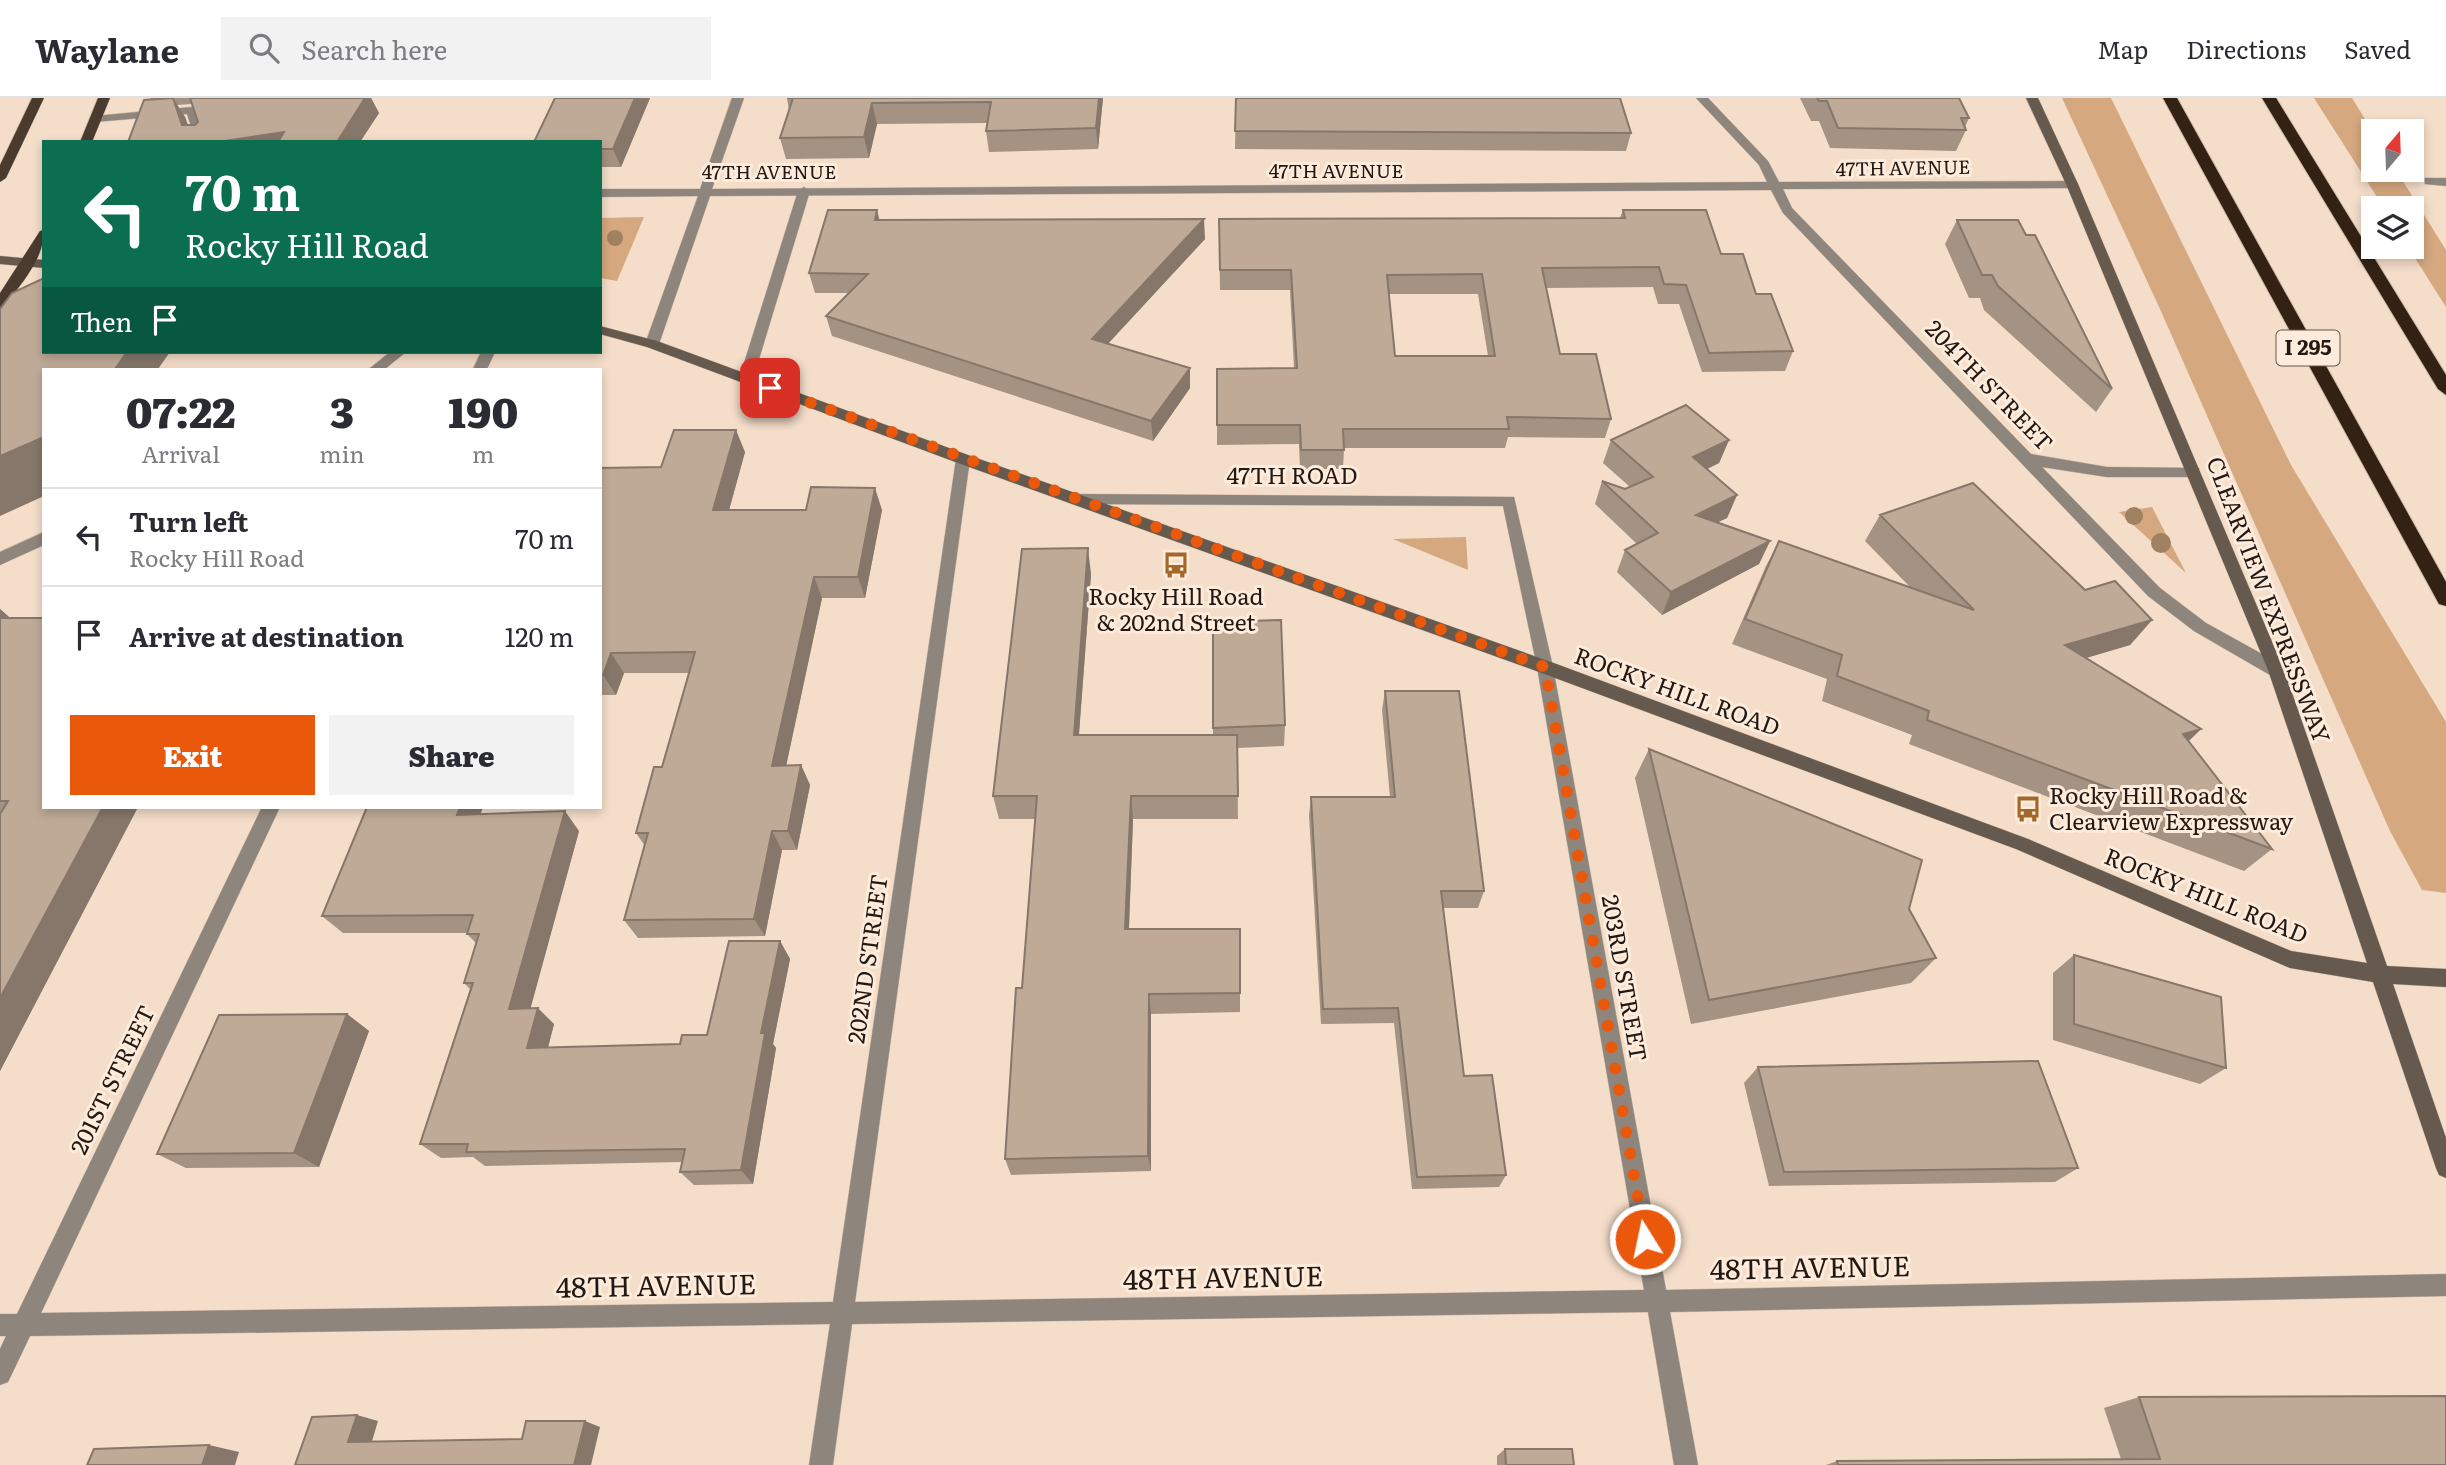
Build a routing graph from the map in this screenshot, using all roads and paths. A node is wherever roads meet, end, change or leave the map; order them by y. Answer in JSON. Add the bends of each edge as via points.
{"nodes":[{"id":1,"x":37,"y":98,"type":"edge"},
{"id":2,"x":104,"y":98,"type":"edge"},
{"id":3,"x":738,"y":98,"type":"edge"},
{"id":4,"x":1702,"y":98,"type":"edge"},
{"id":5,"x":2032,"y":98,"type":"edge"},
{"id":6,"x":2170,"y":98,"type":"edge"},
{"id":7,"x":2269,"y":98,"type":"edge"},
{"id":8,"x":2283,"y":98,"type":"edge"},
{"id":9,"x":205,"y":109,"type":"edge"},
{"id":10,"x":192,"y":110,"type":"junction"},
{"id":11,"x":95,"y":119,"type":"junction"},
{"id":12,"x":87,"y":140,"type":"edge"},
{"id":13,"x":201,"y":140,"type":"edge"},
{"id":14,"x":0,"y":178,"type":"edge"},
{"id":15,"x":2429,"y":181,"type":"dead end"},
{"id":16,"x":2446,"y":182,"type":"edge"},
{"id":17,"x":2072,"y":184,"type":"junction"},
{"id":18,"x":1777,"y":188,"type":"junction"},
{"id":19,"x":804,"y":191,"type":"junction"},
{"id":20,"x":704,"y":192,"type":"junction"},
{"id":21,"x":602,"y":193,"type":"edge"},
{"id":22,"x":2330,"y":194,"type":"junction"},
{"id":23,"x":42,"y":238,"type":"edge"},
{"id":24,"x":0,"y":260,"type":"edge"},
{"id":25,"x":29,"y":262,"type":"junction"},
{"id":26,"x":42,"y":264,"type":"edge"},
{"id":27,"x":0,"y":303,"type":"edge"},
{"id":28,"x":602,"y":331,"type":"edge"},
{"id":29,"x":652,"y":344,"type":"junction"},
{"id":30,"x":396,"y":354,"type":"edge"},
{"id":31,"x":377,"y":368,"type":"edge"},
{"id":32,"x":746,"y":379,"type":"junction"},
{"id":33,"x":2446,"y":389,"type":"edge"},
{"id":34,"x":963,"y":459,"type":"junction"},
{"id":35,"x":2027,"y":459,"type":"junction"},
{"id":36,"x":2194,"y":472,"type":"junction"},
{"id":37,"x":1076,"y":499,"type":"junction"},
{"id":38,"x":1509,"y":501,"type":"joint"},
{"id":39,"x":42,"y":539,"type":"edge"},
{"id":40,"x":0,"y":558,"type":"edge"},
{"id":41,"x":2446,"y":599,"type":"edge"},
{"id":42,"x":1545,"y":667,"type":"junction"},
{"id":43,"x":2276,"y":670,"type":"junction"},
{"id":44,"x":270,"y":809,"type":"edge"},
{"id":45,"x":2378,"y":974,"type":"junction"},
{"id":46,"x":2446,"y":978,"type":"edge"},
{"id":47,"x":2446,"y":1168,"type":"edge"},
{"id":48,"x":2446,"y":1285,"type":"edge"},
{"id":49,"x":1656,"y":1301,"type":"junction"},
{"id":50,"x":843,"y":1313,"type":"junction"},
{"id":51,"x":11,"y":1325,"type":"edge"},
{"id":52,"x":0,"y":1374,"type":"edge"},
{"id":53,"x":821,"y":1465,"type":"edge"},
{"id":54,"x":1686,"y":1465,"type":"edge"}],
"edges":[{"from":1,"to":14,"type":"main road"},
{"from":2,"to":11,"type":"main road"},
{"from":3,"to":20,"type":"street"},
{"from":4,"to":18,"type":"street","name":"204TH STREET","via":[[1764,164]]},
{"from":5,"to":17,"type":"street","name":"CLEARVIEW EXPRESSWAY"},
{"from":6,"to":41,"type":"highway","number":"I 295"},
{"from":7,"to":22,"type":"highway"},
{"from":8,"to":22,"type":"highway"},
{"from":9,"to":10,"type":"street"},
{"from":10,"to":11,"type":"street","via":[[149,119]]},
{"from":10,"to":13,"type":"street"},
{"from":11,"to":12,"type":"main road"},
{"from":15,"to":16,"type":"street"},
{"from":17,"to":18,"type":"street","name":"47TH AVENUE"},
{"from":17,"to":36,"type":"street","name":"CLEARVIEW EXPRESSWAY"},
{"from":18,"to":19,"type":"street","name":"47TH AVENUE"},
{"from":18,"to":35,"type":"street","name":"204TH STREET","via":[[1787,210]]},
{"from":19,"to":20,"type":"street","name":"47TH AVENUE"},
{"from":19,"to":32,"type":"street"},
{"from":20,"to":21,"type":"street","name":"47TH AVENUE"},
{"from":20,"to":29,"type":"street"},
{"from":22,"to":33,"type":"highway"},
{"from":23,"to":25,"type":"main road"},
{"from":24,"to":25,"type":"street"},
{"from":25,"to":26,"type":"street"},
{"from":25,"to":27,"type":"main road"},
{"from":28,"to":29,"type":"street","name":"ROCKY HILL ROAD"},
{"from":29,"to":32,"type":"street","name":"ROCKY HILL ROAD"},
{"from":30,"to":31,"type":"street"},
{"from":32,"to":34,"type":"street","name":"ROCKY HILL ROAD"},
{"from":34,"to":37,"type":"street","name":"ROCKY HILL ROAD"},
{"from":34,"to":50,"type":"street","name":"202ND STREET"},
{"from":35,"to":36,"type":"street","via":[[2107,472]]},
{"from":35,"to":43,"type":"street","name":"204TH STREET","via":[[2176,611]]},
{"from":36,"to":43,"type":"street","name":"CLEARVIEW EXPRESSWAY"},
{"from":37,"to":38,"type":"street","name":"47TH ROAD"},
{"from":37,"to":42,"type":"street","name":"ROCKY HILL ROAD"},
{"from":38,"to":42,"type":"street","name":"203RD STREET"},
{"from":39,"to":40,"type":"street"},
{"from":42,"to":45,"type":"street","name":"ROCKY HILL ROAD","via":[[2022,844],[2290,958]]},
{"from":42,"to":49,"type":"street","name":"203RD STREET"},
{"from":43,"to":45,"type":"street","name":"CLEARVIEW EXPRESSWAY"},
{"from":44,"to":51,"type":"street","name":"201ST STREET"},
{"from":45,"to":46,"type":"street"},
{"from":45,"to":47,"type":"street","name":"CLEARVIEW EXPRESSWAY"},
{"from":48,"to":49,"type":"street","name":"48TH AVENUE"},
{"from":49,"to":50,"type":"street","name":"48TH AVENUE"},
{"from":49,"to":54,"type":"street","name":"203RD STREET"},
{"from":50,"to":51,"type":"street","name":"48TH AVENUE"},
{"from":50,"to":53,"type":"street","name":"202ND STREET"},
{"from":51,"to":52,"type":"street","name":"201ST STREET"}]}
